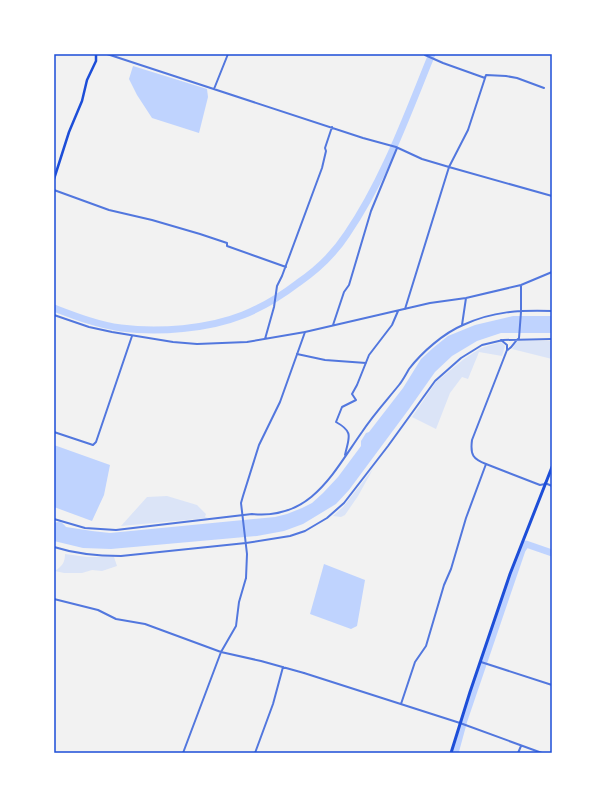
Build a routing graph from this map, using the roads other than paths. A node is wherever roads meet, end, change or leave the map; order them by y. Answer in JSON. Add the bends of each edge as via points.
{"nodes":[{"id":1,"x":96,"y":54,"type":"edge"},
{"id":2,"x":107,"y":54,"type":"edge"},
{"id":3,"x":228,"y":54,"type":"edge"},
{"id":4,"x":426,"y":55,"type":"edge"},
{"id":5,"x":485,"y":78,"type":"junction"},
{"id":6,"x":544,"y":88,"type":"dead end"},
{"id":7,"x":214,"y":89,"type":"junction"},
{"id":8,"x":332,"y":127,"type":"junction"},
{"id":9,"x":397,"y":147,"type":"junction"},
{"id":10,"x":449,"y":167,"type":"junction"},
{"id":11,"x":54,"y":179,"type":"edge"},
{"id":12,"x":54,"y":190,"type":"edge"},
{"id":13,"x":552,"y":196,"type":"edge"},
{"id":14,"x":286,"y":267,"type":"junction"},
{"id":15,"x":552,"y":272,"type":"edge"},
{"id":16,"x":521,"y":285,"type":"junction"},
{"id":17,"x":466,"y":298,"type":"junction"},
{"id":18,"x":405,"y":309,"type":"junction"},
{"id":19,"x":398,"y":311,"type":"junction"},
{"id":20,"x":521,"y":311,"type":"junction"},
{"id":21,"x":552,"y":311,"type":"edge"},
{"id":22,"x":54,"y":315,"type":"edge"},
{"id":23,"x":333,"y":325,"type":"junction"},
{"id":24,"x":462,"y":325,"type":"junction"},
{"id":25,"x":305,"y":332,"type":"junction"},
{"id":26,"x":132,"y":336,"type":"junction"},
{"id":27,"x":519,"y":337,"type":"junction"},
{"id":28,"x":265,"y":339,"type":"junction"},
{"id":29,"x":552,"y":339,"type":"edge"},
{"id":30,"x":501,"y":340,"type":"junction"},
{"id":31,"x":507,"y":350,"type":"junction"},
{"id":32,"x":297,"y":354,"type":"junction"},
{"id":33,"x":366,"y":362,"type":"junction"},
{"id":34,"x":54,"y":432,"type":"edge"},
{"id":35,"x":345,"y":457,"type":"junction"},
{"id":36,"x":486,"y":464,"type":"junction"},
{"id":37,"x":552,"y":467,"type":"edge"},
{"id":38,"x":545,"y":484,"type":"junction"},
{"id":39,"x":552,"y":486,"type":"edge"},
{"id":40,"x":243,"y":516,"type":"junction"},
{"id":41,"x":54,"y":519,"type":"edge"},
{"id":42,"x":246,"y":542,"type":"junction"},
{"id":43,"x":54,"y":547,"type":"edge"},
{"id":44,"x":54,"y":599,"type":"edge"},
{"id":45,"x":221,"y":652,"type":"junction"},
{"id":46,"x":483,"y":662,"type":"junction"},
{"id":47,"x":283,"y":667,"type":"junction"},
{"id":48,"x":552,"y":685,"type":"edge"},
{"id":49,"x":401,"y":704,"type":"junction"},
{"id":50,"x":462,"y":724,"type":"junction"},
{"id":51,"x":521,"y":746,"type":"junction"},
{"id":52,"x":183,"y":753,"type":"edge"},
{"id":53,"x":255,"y":753,"type":"edge"},
{"id":54,"x":451,"y":753,"type":"edge"},
{"id":55,"x":518,"y":753,"type":"edge"},
{"id":56,"x":542,"y":753,"type":"edge"}],
"edges":[{"from":1,"to":11,"type":"main road","via":[[96,61],[87,80]]},
{"from":2,"to":7,"type":"street"},
{"from":3,"to":7,"type":"street"},
{"from":4,"to":5,"type":"street"},
{"from":5,"to":6,"type":"street","via":[[486,75],[506,76]]},
{"from":5,"to":10,"type":"street","via":[[468,130]]},
{"from":7,"to":8,"type":"street"},
{"from":8,"to":9,"type":"street"},
{"from":8,"to":14,"type":"street","via":[[322,168]]},
{"from":9,"to":10,"type":"street","via":[[422,159]]},
{"from":9,"to":23,"type":"street","via":[[371,211],[349,285],[344,292]]},
{"from":10,"to":13,"type":"street"},
{"from":10,"to":18,"type":"street"},
{"from":12,"to":14,"type":"street","via":[[109,210],[200,234]]},
{"from":14,"to":28,"type":"street","via":[[274,295],[274,307]]},
{"from":15,"to":16,"type":"street"},
{"from":16,"to":17,"type":"street"},
{"from":16,"to":20,"type":"street"},
{"from":17,"to":18,"type":"street"},
{"from":17,"to":24,"type":"street"},
{"from":18,"to":19,"type":"street"},
{"from":19,"to":23,"type":"street"},
{"from":19,"to":33,"type":"street"},
{"from":20,"to":21,"type":"street"},
{"from":20,"to":24,"type":"street","via":[[496,313]]},
{"from":20,"to":27,"type":"street"},
{"from":22,"to":26,"type":"street","via":[[89,327]]},
{"from":23,"to":25,"type":"street"},
{"from":24,"to":35,"type":"street","via":[[429,348],[410,369]]},
{"from":25,"to":28,"type":"street"},
{"from":25,"to":32,"type":"street"},
{"from":26,"to":28,"type":"street","via":[[196,344]]},
{"from":26,"to":34,"type":"street","via":[[96,442],[93,445]]},
{"from":27,"to":29,"type":"street"},
{"from":27,"to":30,"type":"street"},
{"from":27,"to":31,"type":"street"},
{"from":30,"to":31,"type":"street","via":[[507,345]]},
{"from":30,"to":42,"type":"street","via":[[482,345],[435,381],[336,511],[305,531],[290,536]]},
{"from":31,"to":36,"type":"street","via":[[472,440],[471,452],[476,460]]},
{"from":32,"to":33,"type":"street","via":[[325,360]]},
{"from":32,"to":40,"type":"street","via":[[277,410],[259,445],[241,503]]},
{"from":33,"to":35,"type":"street","via":[[352,394],[356,400],[342,407],[336,422],[346,427],[350,434]]},
{"from":35,"to":40,"type":"street","via":[[323,487],[310,498],[283,512]]},
{"from":36,"to":38,"type":"street","via":[[540,485]]},
{"from":36,"to":49,"type":"street","via":[[466,518],[426,646],[415,662]]},
{"from":37,"to":38,"type":"main road"},
{"from":38,"to":39,"type":"street"},
{"from":38,"to":46,"type":"main road","via":[[510,574]]},
{"from":40,"to":41,"type":"street","via":[[116,530],[85,528]]},
{"from":40,"to":42,"type":"street"},
{"from":42,"to":43,"type":"street","via":[[121,556],[77,553]]},
{"from":42,"to":45,"type":"street","via":[[248,563],[236,626]]},
{"from":44,"to":45,"type":"street","via":[[98,610],[116,619],[144,624]]},
{"from":45,"to":47,"type":"street"},
{"from":45,"to":52,"type":"street"},
{"from":46,"to":48,"type":"street"},
{"from":46,"to":50,"type":"main road"},
{"from":47,"to":49,"type":"street"},
{"from":47,"to":53,"type":"street"},
{"from":49,"to":50,"type":"street"},
{"from":50,"to":51,"type":"street"},
{"from":50,"to":54,"type":"main road"},
{"from":51,"to":55,"type":"street"},
{"from":51,"to":56,"type":"street"}]}
